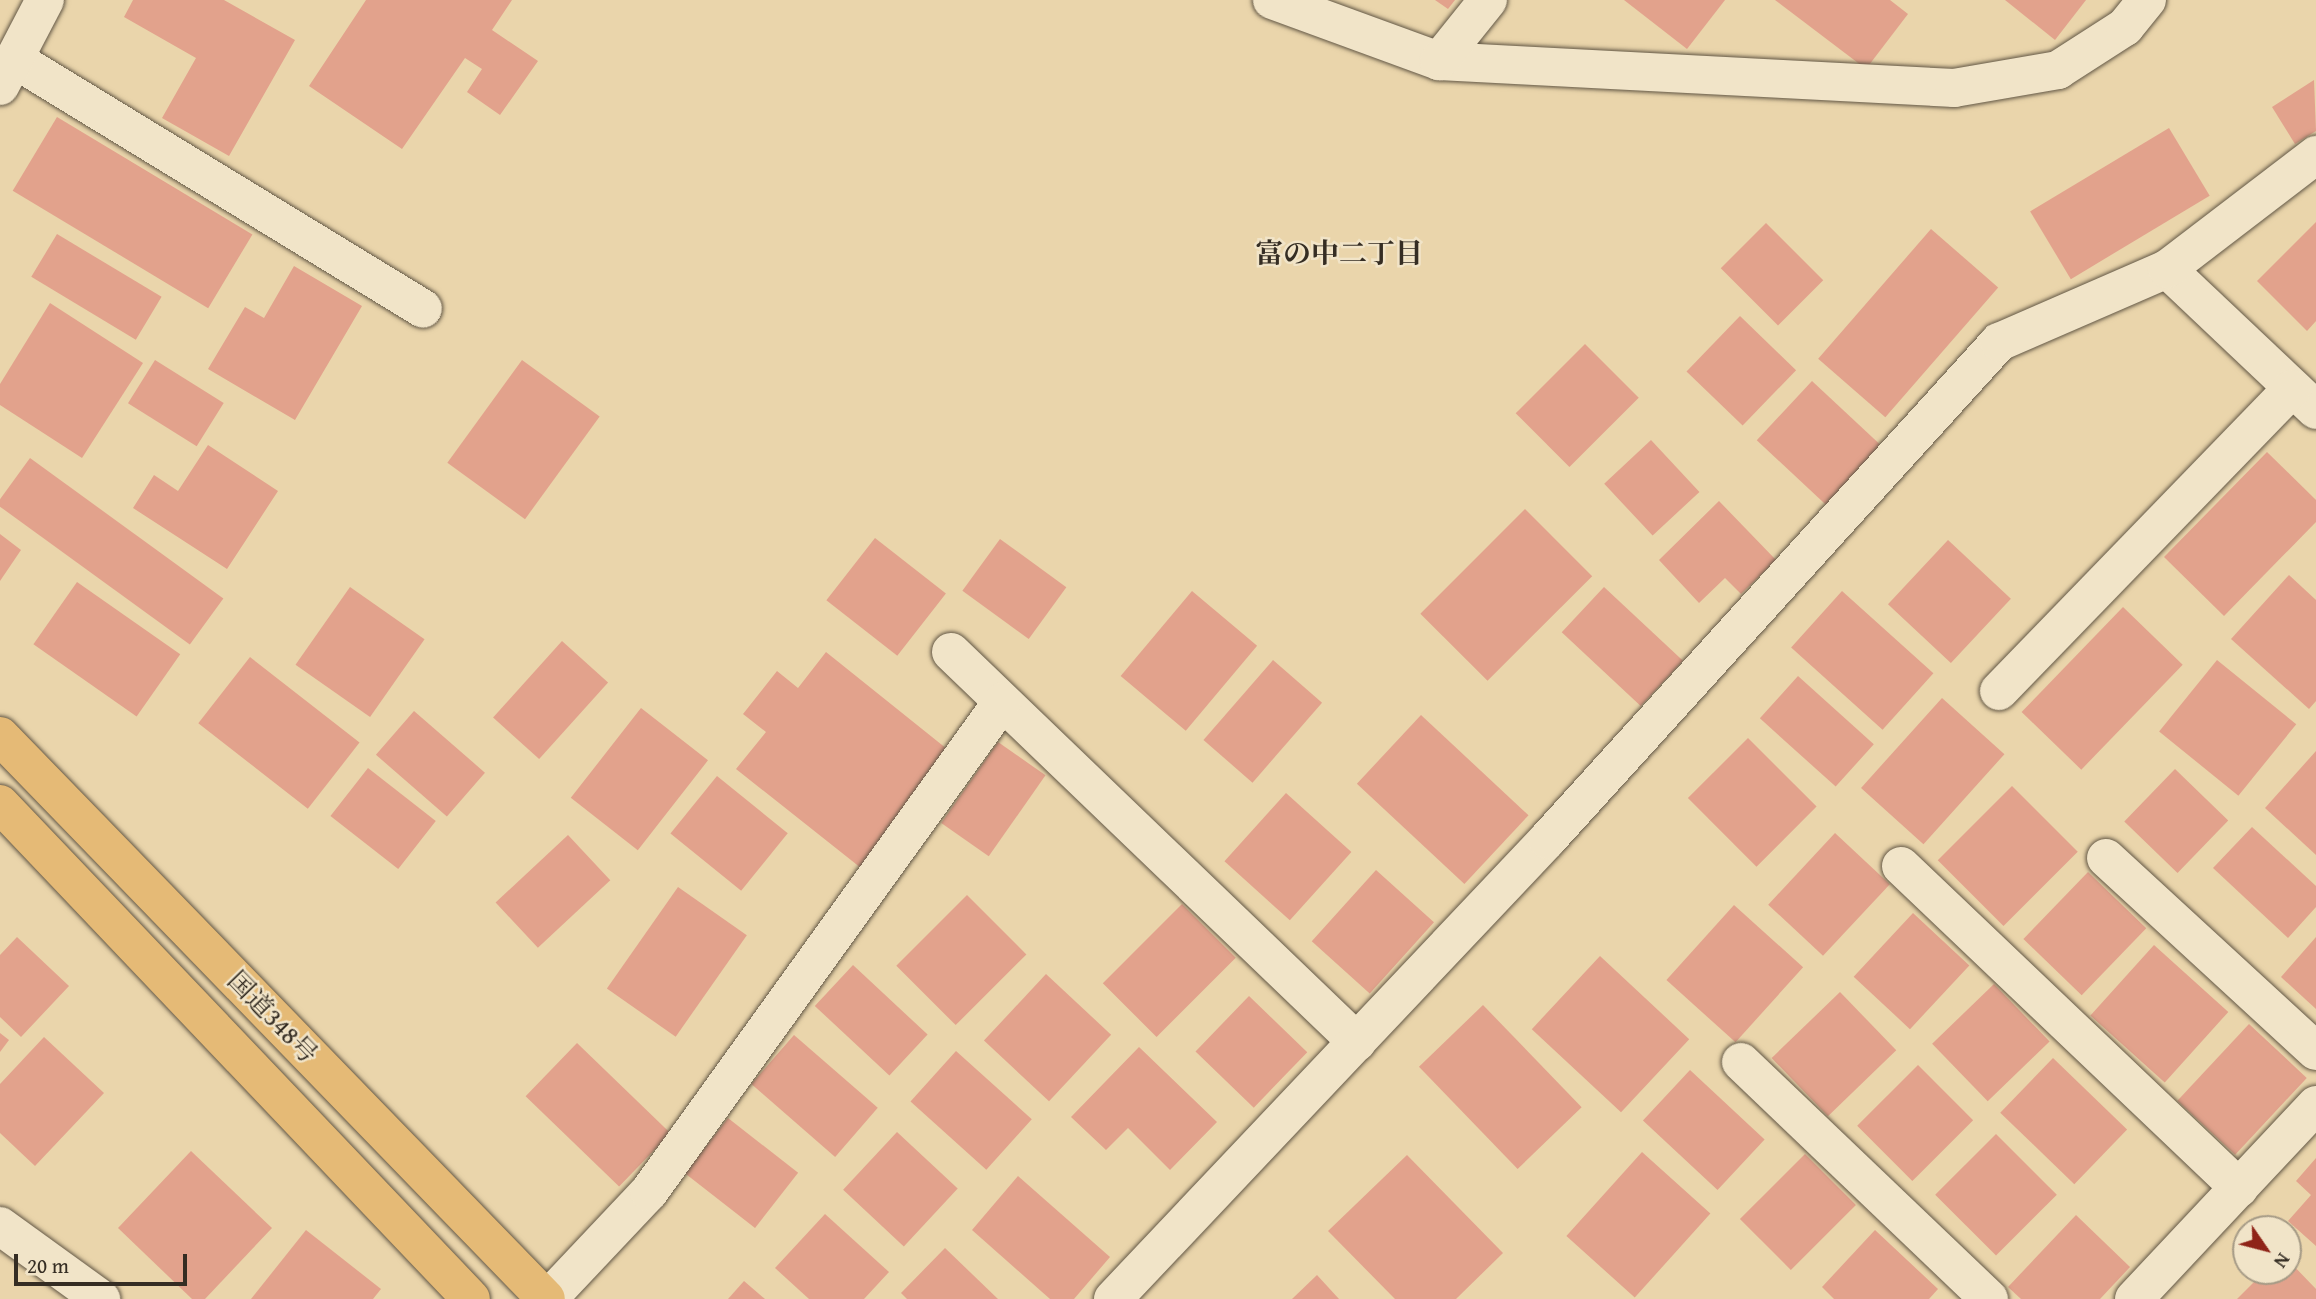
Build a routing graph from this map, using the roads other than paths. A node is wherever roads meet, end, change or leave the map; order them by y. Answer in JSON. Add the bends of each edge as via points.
{"nodes":[{"id":1,"x":46,"y":0,"type":"edge"},
{"id":2,"x":1272,"y":0,"type":"edge"},
{"id":3,"x":1488,"y":0,"type":"edge"},
{"id":4,"x":2147,"y":0,"type":"edge"},
{"id":5,"x":1439,"y":61,"type":"junction"},
{"id":6,"x":7,"y":72,"type":"edge"},
{"id":7,"x":2316,"y":156,"type":"edge"},
{"id":8,"x":2167,"y":269,"type":"junction"},
{"id":9,"x":423,"y":309,"type":"dead end"},
{"id":10,"x":2304,"y":399,"type":"edge"},
{"id":11,"x":951,"y":652,"type":"dead end"},
{"id":12,"x":1999,"y":691,"type":"dead end"},
{"id":13,"x":1002,"y":702,"type":"junction"},
{"id":14,"x":0,"y":736,"type":"edge"},
{"id":15,"x":0,"y":804,"type":"edge"},
{"id":16,"x":2106,"y":858,"type":"dead end"},
{"id":17,"x":1901,"y":866,"type":"dead end"},
{"id":18,"x":1357,"y":1042,"type":"junction"},
{"id":19,"x":2316,"y":1051,"type":"edge"},
{"id":20,"x":1741,"y":1062,"type":"dead end"},
{"id":21,"x":2315,"y":1108,"type":"edge"},
{"id":22,"x":2239,"y":1188,"type":"junction"},
{"id":23,"x":0,"y":1226,"type":"edge"},
{"id":24,"x":2140,"y":1297,"type":"edge"},
{"id":25,"x":101,"y":1299,"type":"edge"},
{"id":26,"x":471,"y":1299,"type":"edge"},
{"id":27,"x":547,"y":1299,"type":"edge"},
{"id":28,"x":1113,"y":1299,"type":"edge"},
{"id":29,"x":1989,"y":1299,"type":"edge"}],
"edges":[{"from":1,"to":6,"type":"street"},
{"from":2,"to":5,"type":"street"},
{"from":3,"to":5,"type":"street"},
{"from":4,"to":5,"type":"street","via":[[2125,27],[2058,71],[1954,88]]},
{"from":6,"to":9,"type":"street"},
{"from":7,"to":8,"type":"street"},
{"from":8,"to":10,"type":"street"},
{"from":8,"to":18,"type":"street","via":[[1999,342]]},
{"from":10,"to":12,"type":"street"},
{"from":11,"to":13,"type":"street"},
{"from":13,"to":18,"type":"street"},
{"from":13,"to":27,"type":"street","via":[[649,1192]]},
{"from":14,"to":27,"type":"highway","name":"国道348号"},
{"from":15,"to":26,"type":"highway","name":"国道348号"},
{"from":16,"to":19,"type":"street"},
{"from":17,"to":22,"type":"street"},
{"from":18,"to":28,"type":"street"},
{"from":20,"to":29,"type":"street"},
{"from":21,"to":22,"type":"street"},
{"from":22,"to":24,"type":"street"},
{"from":23,"to":25,"type":"street"}]}
